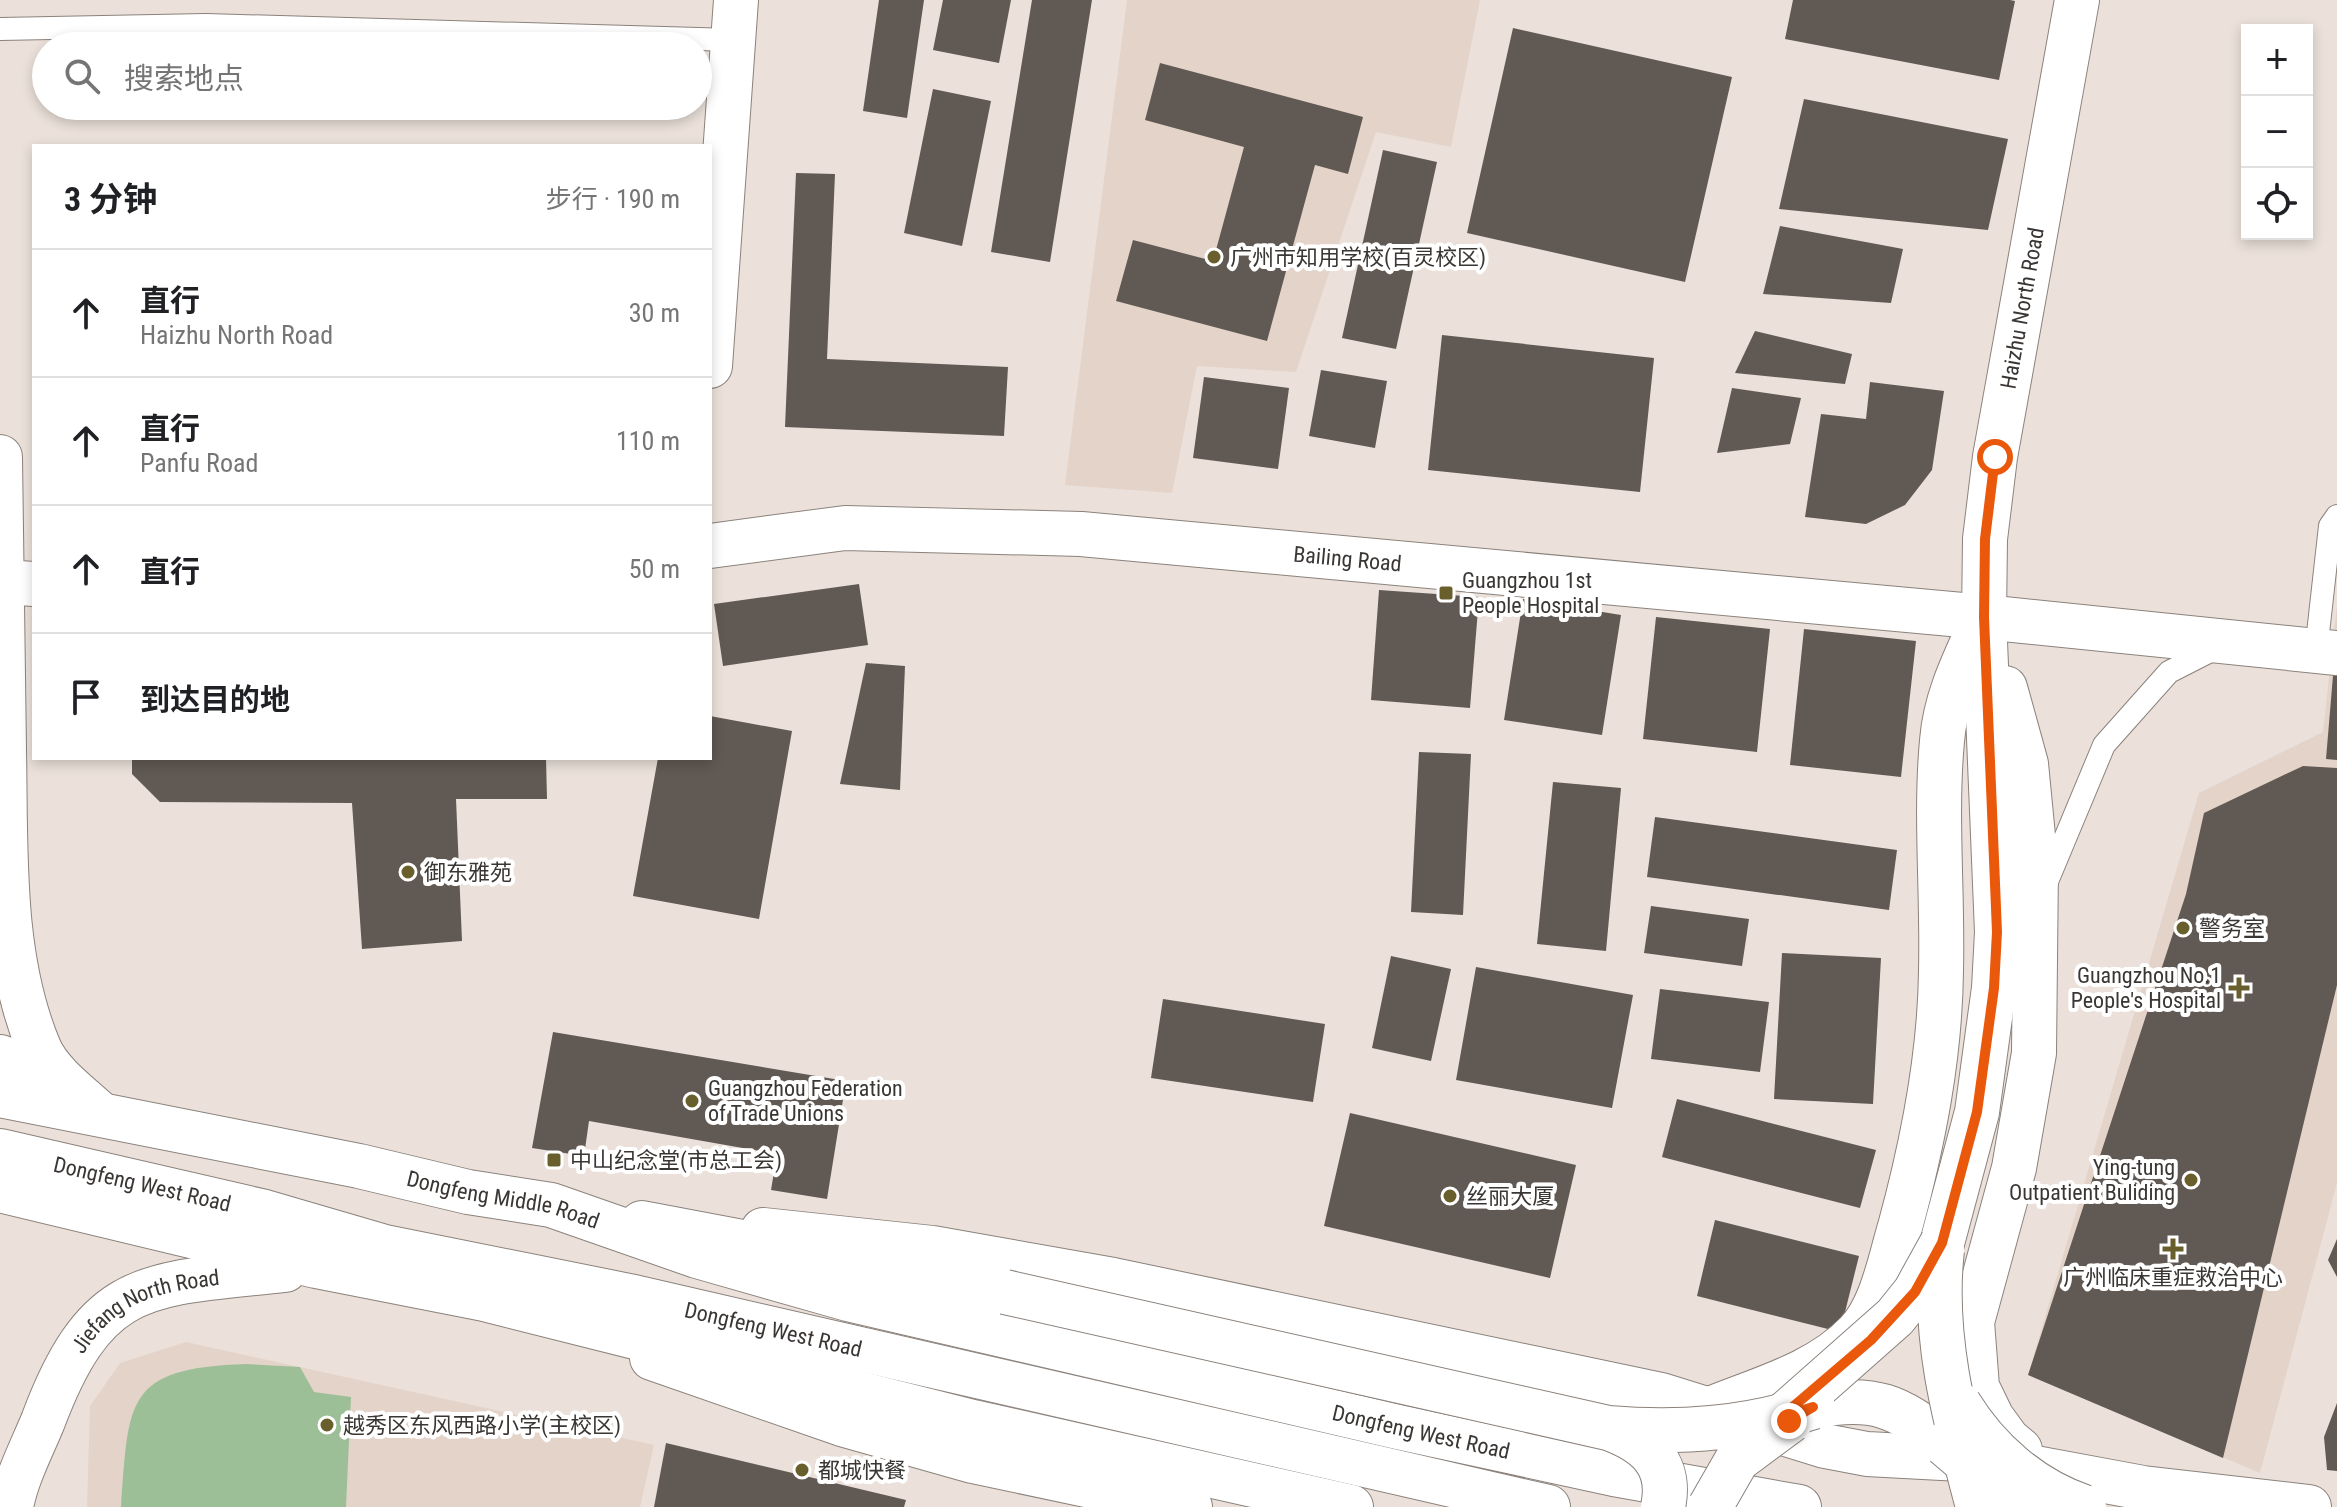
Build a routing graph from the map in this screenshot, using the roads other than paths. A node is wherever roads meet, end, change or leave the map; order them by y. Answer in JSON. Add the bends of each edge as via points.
{"nodes":[{"id":1,"x":2077,"y":0,"type":"edge"},
{"id":2,"x":735,"y":20,"type":"edge"},
{"id":3,"x":0,"y":29,"type":"edge"},
{"id":4,"x":712,"y":338,"type":"edge"},
{"id":5,"x":0,"y":457,"type":"edge"},
{"id":6,"x":2337,"y":516,"type":"edge"},
{"id":7,"x":0,"y":519,"type":"edge"},
{"id":8,"x":712,"y":546,"type":"edge"},
{"id":9,"x":18,"y":583,"type":"edge"},
{"id":10,"x":1984,"y":617,"type":"junction"},
{"id":11,"x":2226,"y":642,"type":"junction"},
{"id":12,"x":2326,"y":652,"type":"edge"},
{"id":13,"x":2036,"y":907,"type":"junction"},
{"id":14,"x":0,"y":1057,"type":"edge"},
{"id":15,"x":0,"y":1095,"type":"edge"},
{"id":16,"x":100,"y":1114,"type":"junction"},
{"id":17,"x":0,"y":1151,"type":"edge"},
{"id":18,"x":0,"y":1190,"type":"edge"},
{"id":19,"x":551,"y":1205,"type":"junction"},
{"id":20,"x":1942,"y":1243,"type":"junction"},
{"id":21,"x":385,"y":1247,"type":"junction"},
{"id":22,"x":316,"y":1266,"type":"junction"},
{"id":23,"x":484,"y":1299,"type":"junction"},
{"id":24,"x":998,"y":1335,"type":"joint"},
{"id":25,"x":1871,"y":1340,"type":"junction"},
{"id":26,"x":1944,"y":1366,"type":"junction"},
{"id":27,"x":1708,"y":1410,"type":"junction"},
{"id":28,"x":1797,"y":1412,"type":"junction"},
{"id":29,"x":1608,"y":1428,"type":"junction"},
{"id":30,"x":1651,"y":1431,"type":"junction"},
{"id":31,"x":1967,"y":1479,"type":"edge"},
{"id":32,"x":2050,"y":1488,"type":"edge"},
{"id":33,"x":8,"y":1493,"type":"edge"},
{"id":34,"x":1190,"y":1507,"type":"edge"},
{"id":35,"x":1351,"y":1507,"type":"edge"},
{"id":36,"x":1548,"y":1507,"type":"edge"},
{"id":37,"x":1663,"y":1507,"type":"edge"},
{"id":38,"x":1710,"y":1507,"type":"edge"},
{"id":39,"x":1799,"y":1507,"type":"edge"},
{"id":40,"x":2084,"y":1507,"type":"edge"},
{"id":41,"x":2309,"y":1507,"type":"edge"}],
"edges":[{"from":1,"to":10,"type":"main road","name":"Haizhu North Road","via":[[1995,457],[1985,539]]},
{"from":2,"to":3,"type":"lane"},
{"from":2,"to":4,"type":"main road"},
{"from":5,"to":7,"type":"main road"},
{"from":6,"to":12,"type":"lane","via":[[2330,526]]},
{"from":7,"to":9,"type":"main road"},
{"from":8,"to":10,"type":"main road","name":"Bailing Road","via":[[845,528],[1081,534]]},
{"from":9,"to":16,"type":"main road","via":[[6,886],[13,961],[40,1051]]},
{"from":10,"to":11,"type":"main road","name":"Bailing Road"},
{"from":10,"to":13,"type":"main road","via":[[2026,764]]},
{"from":10,"to":20,"type":"main road","via":[[1997,932],[1994,988],[1977,1112]]},
{"from":10,"to":27,"type":"main road","via":[[1954,684],[1942,739],[1936,1065],[1913,1180],[1883,1282],[1860,1330],[1840,1350],[1817,1365]]},
{"from":11,"to":12,"type":"main road","name":"Bailing Road"},
{"from":11,"to":13,"type":"lane","via":[[2169,672],[2104,745]]},
{"from":13,"to":32,"type":"main road","via":[[2034,1053],[2023,1127],[1972,1322],[1977,1387],[1992,1418]]},
{"from":14,"to":16,"type":"main road","via":[[31,1068]]},
{"from":15,"to":16,"type":"main road","name":"Dongfeng Middle Road"},
{"from":16,"to":19,"type":"main road","name":"Dongfeng Middle Road"},
{"from":17,"to":21,"type":"main road","name":"Dongfeng West Road","via":[[265,1212]]},
{"from":18,"to":22,"type":"main road"},
{"from":19,"to":24,"type":"main road","name":"Dongfeng Middle Road","via":[[769,1278]]},
{"from":19,"to":27,"type":"main road","via":[[1000,1258],[1661,1395]]},
{"from":19,"to":29,"type":"main road","bridge":true,"via":[[1005,1292]]},
{"from":20,"to":25,"type":"main road","bridge":true,"via":[[1915,1292]]},
{"from":20,"to":26,"type":"main road","bridge":true},
{"from":21,"to":22,"type":"main road","name":"Jiefang North Road"},
{"from":21,"to":36,"type":"main road","name":"Dongfeng West Road","via":[[629,1296]]},
{"from":22,"to":23,"type":"main road"},
{"from":22,"to":33,"type":"main road","name":"Jiefang North Road","via":[[160,1284],[104,1314],[65,1368]]},
{"from":23,"to":34,"type":"main road","via":[[842,1424],[973,1461]]},
{"from":23,"to":35,"type":"main road","via":[[973,1422]]},
{"from":24,"to":39,"type":"main road","name":"Dongfeng West Road","via":[[1614,1474]]},
{"from":25,"to":28,"type":"main road","bridge":true},
{"from":25,"to":30,"type":"main road","bridge":true,"via":[[1741,1411]]},
{"from":26,"to":31,"type":"main road","bridge":true},
{"from":26,"to":40,"type":"main road","bridge":true,"via":[[1953,1393],[1991,1446],[2039,1487]]},
{"from":27,"to":32,"type":"main road","via":[[1867,1454],[1998,1461]]},
{"from":28,"to":30,"type":"main road","bridge":true,"via":[[1755,1424]]},
{"from":28,"to":31,"type":"main road","via":[[1849,1401],[1881,1404],[1908,1416]]},
{"from":28,"to":38,"type":"main road","bridge":true,"via":[[1737,1460]]},
{"from":29,"to":30,"type":"main road","bridge":true},
{"from":29,"to":37,"type":"main road","bridge":true,"via":[[1631,1436],[1659,1464],[1667,1488]]},
{"from":31,"to":32,"type":"main road","bridge":true,"via":[[2017,1498]]},
{"from":32,"to":41,"type":"main road","via":[[2143,1488]]}]}
